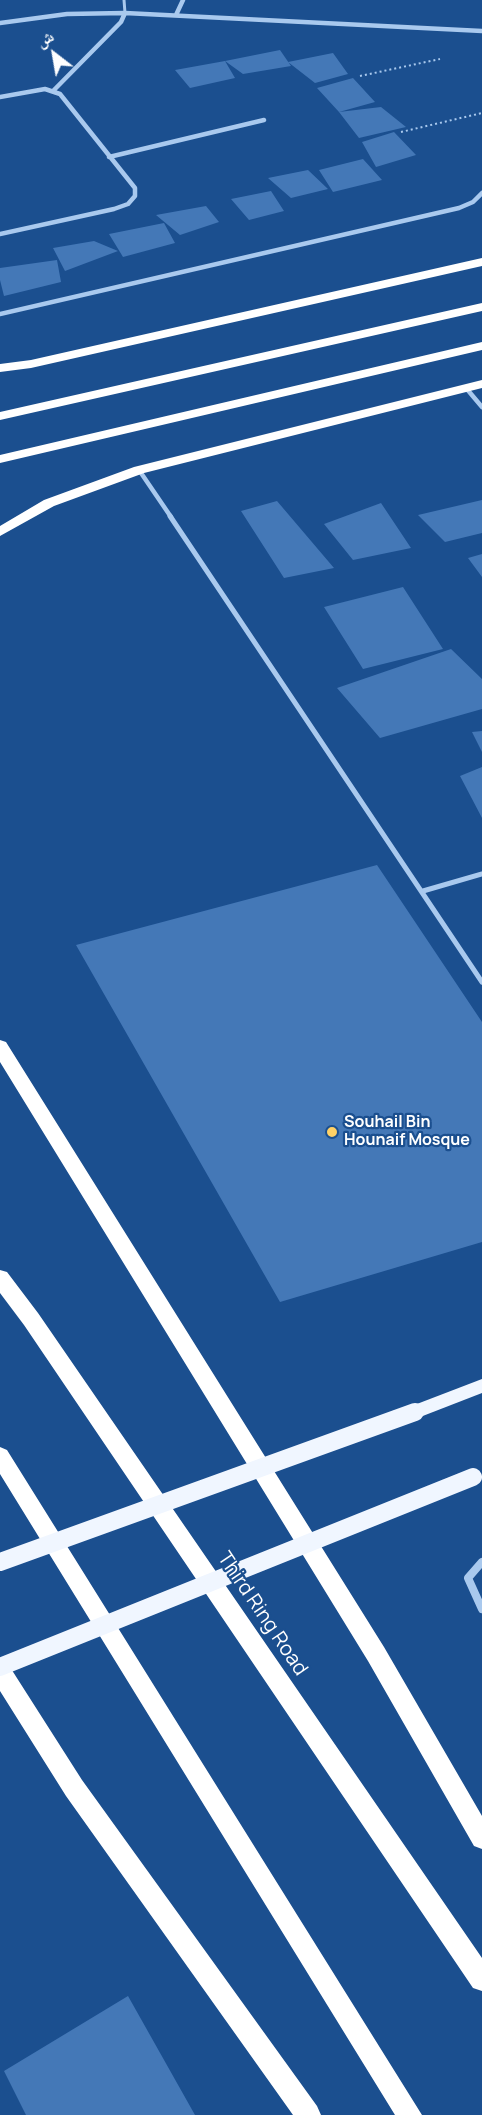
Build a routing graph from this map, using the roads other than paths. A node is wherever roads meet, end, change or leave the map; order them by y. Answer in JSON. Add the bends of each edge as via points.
{"nodes":[{"id":1,"x":124,"y":0,"type":"edge"},
{"id":2,"x":183,"y":0,"type":"edge"},
{"id":3,"x":125,"y":13,"type":"junction"},
{"id":4,"x":176,"y":15,"type":"junction"},
{"id":5,"x":0,"y":23,"type":"edge"},
{"id":6,"x":482,"y":31,"type":"edge"},
{"id":7,"x":54,"y":90,"type":"junction"},
{"id":8,"x":0,"y":97,"type":"edge"},
{"id":9,"x":264,"y":120,"type":"dead end"},
{"id":10,"x":109,"y":156,"type":"junction"},
{"id":11,"x":482,"y":194,"type":"edge"},
{"id":12,"x":0,"y":234,"type":"edge"},
{"id":13,"x":482,"y":262,"type":"edge"},
{"id":14,"x":482,"y":307,"type":"edge"},
{"id":15,"x":0,"y":314,"type":"edge"},
{"id":16,"x":482,"y":346,"type":"edge"},
{"id":17,"x":0,"y":368,"type":"edge"},
{"id":18,"x":482,"y":384,"type":"edge"},
{"id":19,"x":466,"y":388,"type":"junction"},
{"id":20,"x":482,"y":407,"type":"edge"},
{"id":21,"x":0,"y":416,"type":"edge"},
{"id":22,"x":0,"y":459,"type":"edge"},
{"id":23,"x":139,"y":470,"type":"junction"},
{"id":24,"x":0,"y":532,"type":"edge"},
{"id":25,"x":482,"y":874,"type":"edge"},
{"id":26,"x":423,"y":891,"type":"junction"},
{"id":27,"x":482,"y":982,"type":"edge"},
{"id":28,"x":0,"y":1047,"type":"edge"},
{"id":29,"x":0,"y":1278,"type":"edge"},
{"id":30,"x":482,"y":1386,"type":"edge"},
{"id":31,"x":0,"y":1456,"type":"edge"},
{"id":32,"x":477,"y":1475,"type":"edge"},
{"id":33,"x":0,"y":1562,"type":"edge"},
{"id":34,"x":482,"y":1562,"type":"edge"},
{"id":35,"x":482,"y":1608,"type":"edge"},
{"id":36,"x":0,"y":1669,"type":"edge"},
{"id":37,"x":482,"y":1838,"type":"edge"},
{"id":38,"x":482,"y":1979,"type":"edge"},
{"id":39,"x":308,"y":2115,"type":"edge"},
{"id":40,"x":409,"y":2115,"type":"edge"}],
"edges":[{"from":1,"to":3,"type":"lane"},
{"from":2,"to":4,"type":"street"},
{"from":3,"to":4,"type":"street"},
{"from":3,"to":5,"type":"street","via":[[67,14]]},
{"from":3,"to":7,"type":"street","via":[[121,22]]},
{"from":4,"to":6,"type":"street"},
{"from":7,"to":8,"type":"street"},
{"from":7,"to":10,"type":"street"},
{"from":9,"to":10,"type":"street"},
{"from":10,"to":12,"type":"street","via":[[135,188],[135,196],[128,204]]},
{"from":11,"to":15,"type":"street","via":[[459,208]]},
{"from":13,"to":17,"type":"highway"},
{"from":14,"to":21,"type":"highway"},
{"from":16,"to":22,"type":"highway"},
{"from":18,"to":19,"type":"highway"},
{"from":19,"to":20,"type":"street"},
{"from":19,"to":23,"type":"highway"},
{"from":23,"to":24,"type":"highway","via":[[49,503]]},
{"from":23,"to":26,"type":"street"},
{"from":25,"to":26,"type":"street"},
{"from":26,"to":27,"type":"street"},
{"from":28,"to":37,"type":"highway","via":[[376,1654]]},
{"from":29,"to":38,"type":"highway","name":"Third Ring Road"},
{"from":30,"to":33,"type":"main road","bridge":true},
{"from":31,"to":40,"type":"highway"},
{"from":32,"to":36,"type":"main road","bridge":true},
{"from":34,"to":35,"type":"street","via":[[468,1578]]},
{"from":36,"to":39,"type":"highway","via":[[74,1788]]}]}
